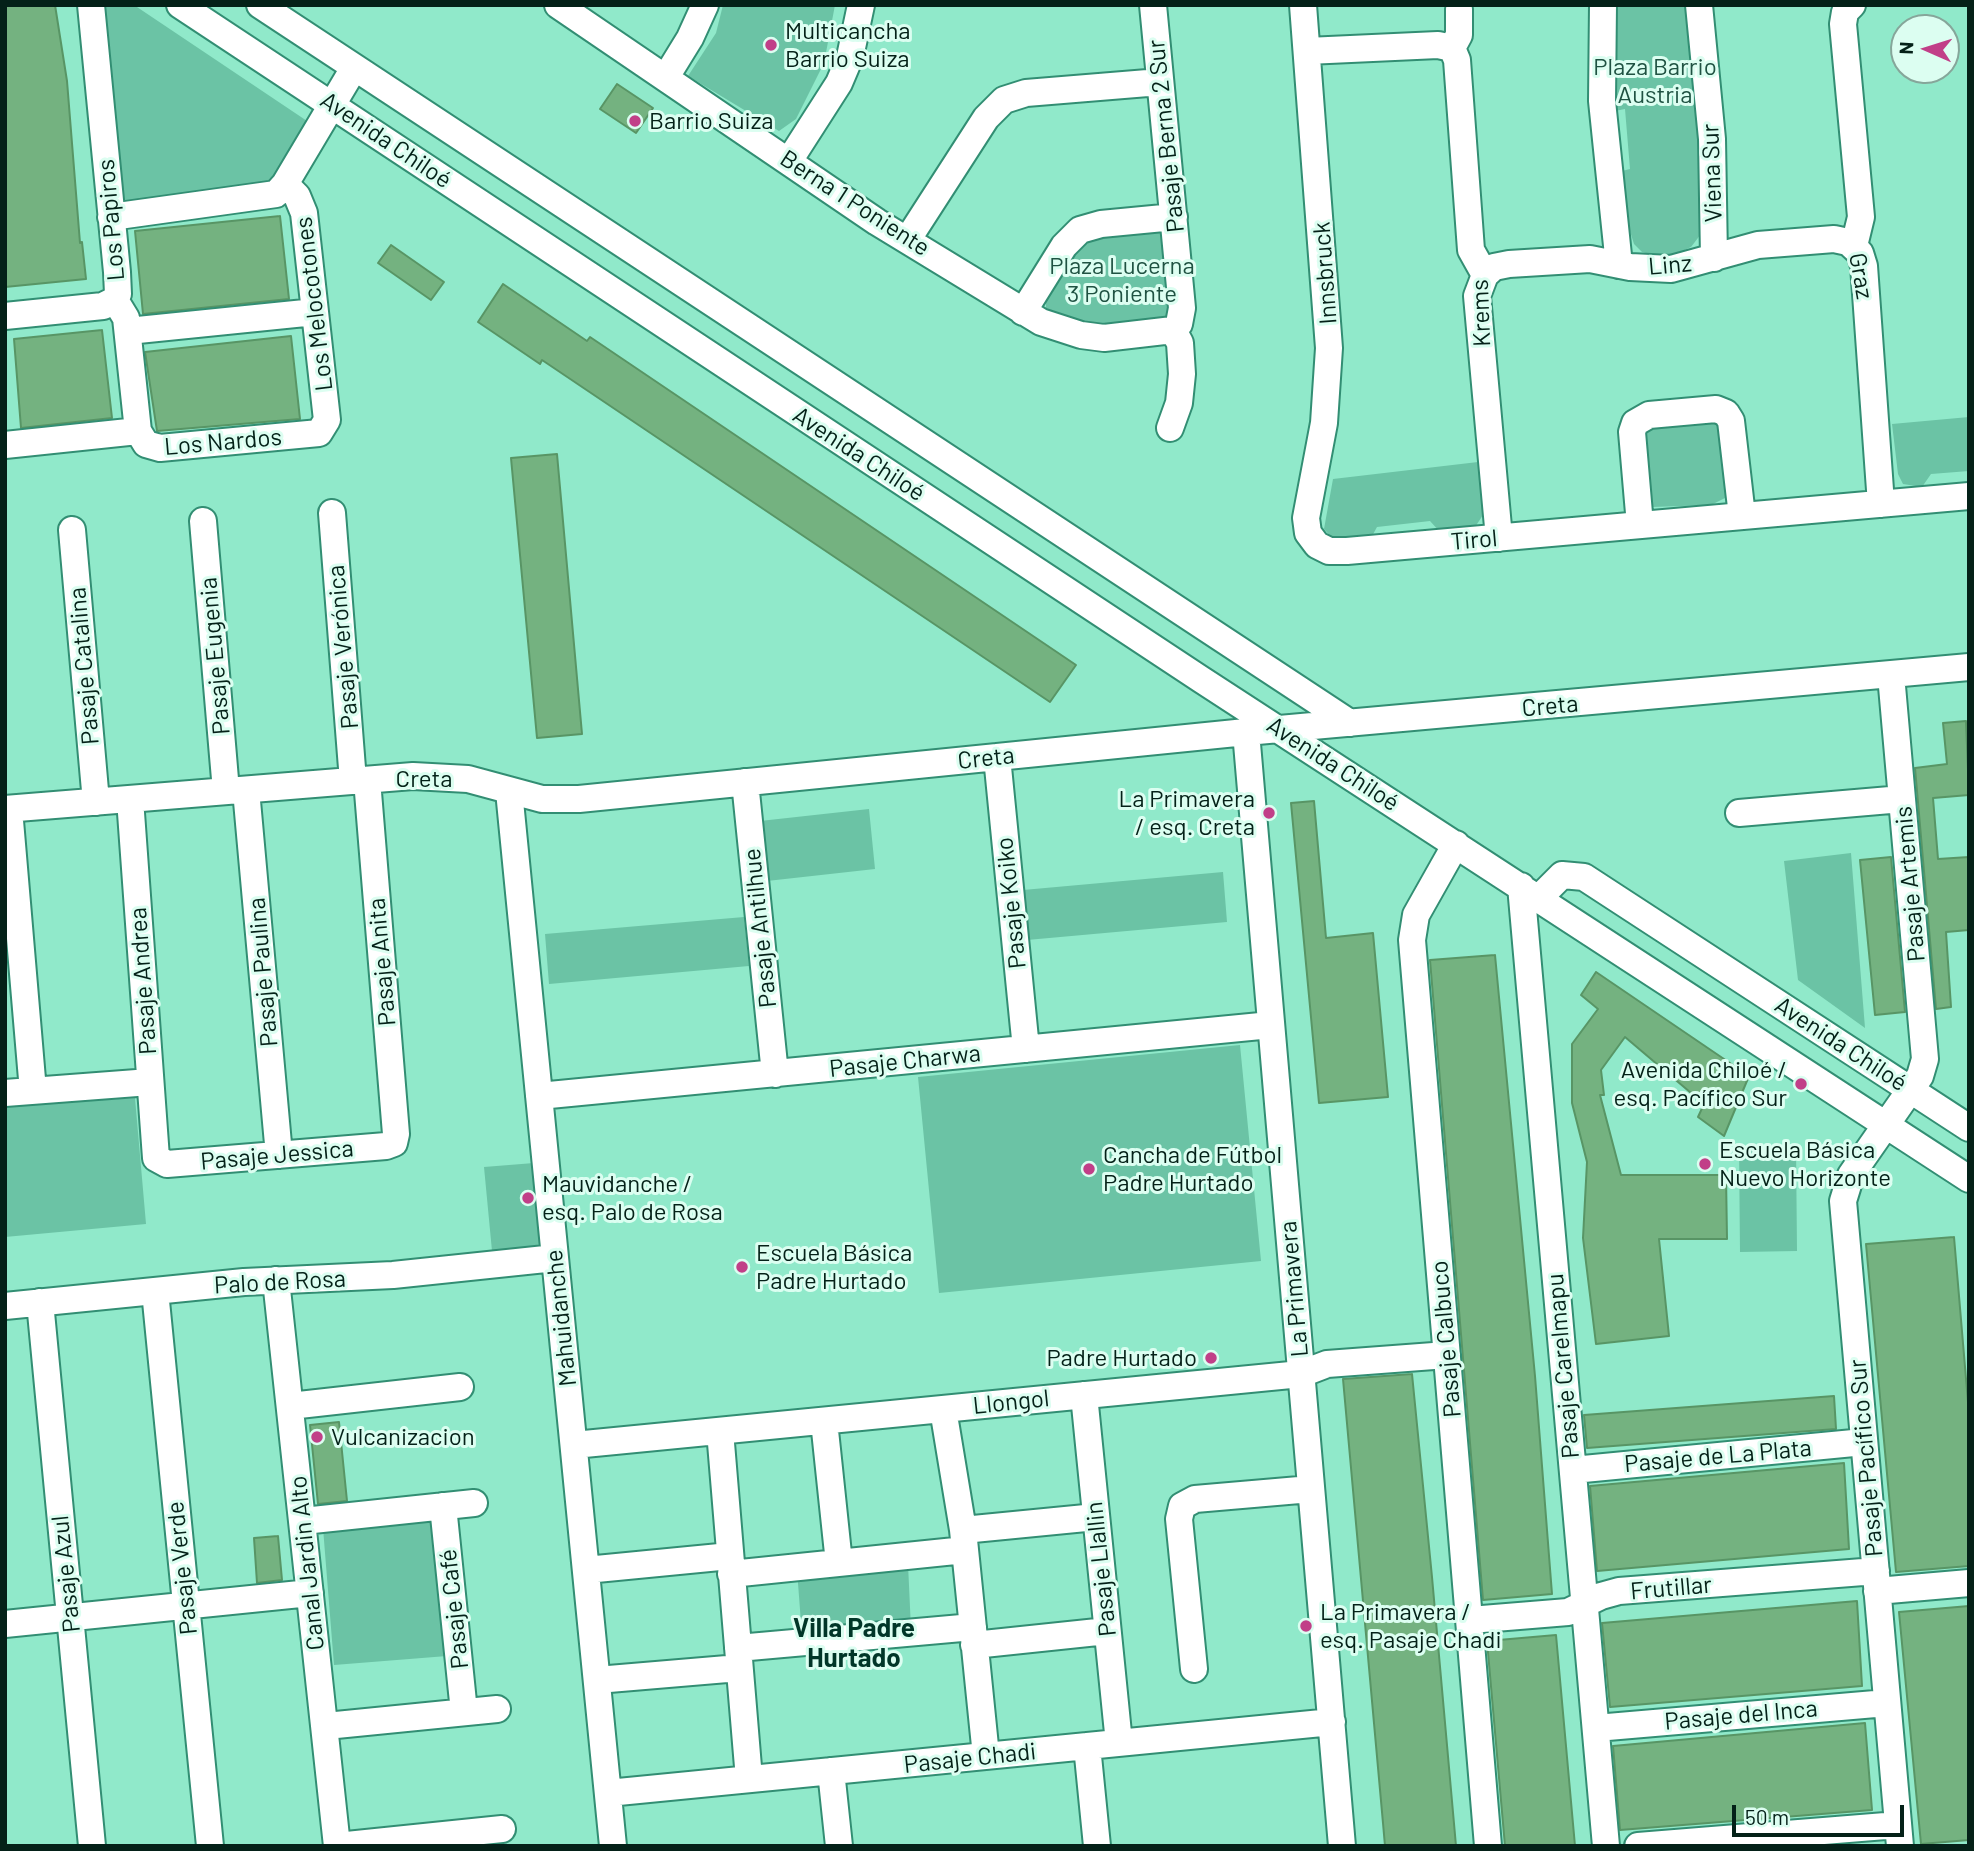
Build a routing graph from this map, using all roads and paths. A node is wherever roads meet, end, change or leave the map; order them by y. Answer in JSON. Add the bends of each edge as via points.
{"nodes":[{"id":1,"x":91,"y":5,"type":"edge"},
{"id":2,"x":180,"y":5,"type":"edge"},
{"id":3,"x":260,"y":5,"type":"edge"},
{"id":4,"x":558,"y":5,"type":"edge"},
{"id":5,"x":705,"y":5,"type":"edge"},
{"id":6,"x":861,"y":5,"type":"edge"},
{"id":7,"x":1153,"y":5,"type":"edge"},
{"id":8,"x":1303,"y":5,"type":"edge"},
{"id":9,"x":1603,"y":5,"type":"edge"},
{"id":10,"x":1699,"y":5,"type":"edge"},
{"id":11,"x":1848,"y":6,"type":"edge"},
{"id":12,"x":1459,"y":9,"type":"dead end"},
{"id":13,"x":1452,"y":48,"type":"junction"},
{"id":14,"x":1307,"y":51,"type":"junction"},
{"id":15,"x":354,"y":68,"type":"junction"},
{"id":16,"x":666,"y":77,"type":"junction"},
{"id":17,"x":1160,"y":82,"type":"junction"},
{"id":18,"x":332,"y":104,"type":"junction"},
{"id":19,"x":789,"y":161,"type":"junction"},
{"id":20,"x":285,"y":184,"type":"junction"},
{"id":21,"x":111,"y":217,"type":"junction"},
{"id":22,"x":1174,"y":218,"type":"junction"},
{"id":23,"x":908,"y":239,"type":"junction"},
{"id":24,"x":1854,"y":246,"type":"junction"},
{"id":25,"x":1714,"y":258,"type":"junction"},
{"id":26,"x":1619,"y":265,"type":"junction"},
{"id":27,"x":1485,"y":275,"type":"junction"},
{"id":28,"x":115,"y":300,"type":"junction"},
{"id":29,"x":1023,"y":312,"type":"junction"},
{"id":30,"x":315,"y":313,"type":"junction"},
{"id":31,"x":5,"y":316,"type":"edge"},
{"id":32,"x":1173,"y":330,"type":"junction"},
{"id":33,"x":128,"y":331,"type":"junction"},
{"id":34,"x":1170,"y":428,"type":"dead end"},
{"id":35,"x":138,"y":430,"type":"junction"},
{"id":36,"x":324,"y":430,"type":"joint"},
{"id":37,"x":5,"y":444,"type":"edge"},
{"id":38,"x":1969,"y":496,"type":"edge"},
{"id":39,"x":1881,"y":504,"type":"junction"},
{"id":40,"x":332,"y":513,"type":"dead end"},
{"id":41,"x":1742,"y":516,"type":"junction"},
{"id":42,"x":204,"y":521,"type":"dead end"},
{"id":43,"x":1640,"y":526,"type":"junction"},
{"id":44,"x":72,"y":530,"type":"dead end"},
{"id":45,"x":1499,"y":538,"type":"junction"},
{"id":46,"x":1312,"y":540,"type":"joint"},
{"id":47,"x":1969,"y":667,"type":"edge"},
{"id":48,"x":1891,"y":674,"type":"junction"},
{"id":49,"x":1350,"y":723,"type":"junction"},
{"id":50,"x":1279,"y":729,"type":"junction"},
{"id":51,"x":1246,"y":732,"type":"junction"},
{"id":52,"x":996,"y":757,"type":"junction"},
{"id":53,"x":360,"y":780,"type":"junction"},
{"id":54,"x":745,"y":782,"type":"junction"},
{"id":55,"x":236,"y":790,"type":"junction"},
{"id":56,"x":509,"y":791,"type":"junction"},
{"id":57,"x":130,"y":799,"type":"junction"},
{"id":58,"x":1902,"y":799,"type":"junction"},
{"id":59,"x":96,"y":802,"type":"junction"},
{"id":60,"x":7,"y":809,"type":"edge"},
{"id":61,"x":1739,"y":813,"type":"dead end"},
{"id":62,"x":1456,"y":844,"type":"junction"},
{"id":63,"x":1530,"y":892,"type":"junction"},
{"id":64,"x":1271,"y":1026,"type":"junction"},
{"id":65,"x":1027,"y":1049,"type":"junction"},
{"id":66,"x":775,"y":1074,"type":"junction"},
{"id":67,"x":150,"y":1082,"type":"junction"},
{"id":68,"x":1910,"y":1089,"type":"junction"},
{"id":69,"x":33,"y":1091,"type":"junction"},
{"id":70,"x":5,"y":1093,"type":"edge"},
{"id":71,"x":539,"y":1096,"type":"junction"},
{"id":72,"x":1886,"y":1125,"type":"junction"},
{"id":73,"x":1969,"y":1128,"type":"edge"},
{"id":74,"x":394,"y":1143,"type":"joint"},
{"id":75,"x":279,"y":1155,"type":"junction"},
{"id":76,"x":159,"y":1161,"type":"joint"},
{"id":77,"x":1969,"y":1178,"type":"edge"},
{"id":78,"x":555,"y":1258,"type":"junction"},
{"id":79,"x":276,"y":1280,"type":"junction"},
{"id":80,"x":155,"y":1291,"type":"junction"},
{"id":81,"x":40,"y":1303,"type":"junction"},
{"id":82,"x":5,"y":1306,"type":"edge"},
{"id":83,"x":1447,"y":1354,"type":"junction"},
{"id":84,"x":1301,"y":1374,"type":"junction"},
{"id":85,"x":460,"y":1387,"type":"dead end"},
{"id":86,"x":1084,"y":1395,"type":"junction"},
{"id":87,"x":290,"y":1406,"type":"junction"},
{"id":88,"x":943,"y":1409,"type":"junction"},
{"id":89,"x":824,"y":1421,"type":"junction"},
{"id":90,"x":720,"y":1431,"type":"junction"},
{"id":91,"x":1864,"y":1442,"type":"junction"},
{"id":92,"x":574,"y":1445,"type":"junction"},
{"id":93,"x":1573,"y":1470,"type":"junction"},
{"id":94,"x":1311,"y":1489,"type":"junction"},
{"id":95,"x":474,"y":1503,"type":"dead end"},
{"id":96,"x":443,"y":1506,"type":"junction"},
{"id":97,"x":1096,"y":1517,"type":"junction"},
{"id":98,"x":303,"y":1521,"type":"junction"},
{"id":99,"x":964,"y":1540,"type":"junction"},
{"id":100,"x":839,"y":1563,"type":"junction"},
{"id":101,"x":731,"y":1565,"type":"junction"},
{"id":102,"x":586,"y":1570,"type":"junction"},
{"id":103,"x":1876,"y":1581,"type":"junction"},
{"id":104,"x":1969,"y":1583,"type":"edge"},
{"id":105,"x":310,"y":1593,"type":"junction"},
{"id":106,"x":186,"y":1605,"type":"junction"},
{"id":107,"x":1585,"y":1605,"type":"junction"},
{"id":108,"x":70,"y":1618,"type":"junction"},
{"id":109,"x":1470,"y":1620,"type":"junction"},
{"id":110,"x":5,"y":1624,"type":"edge"},
{"id":111,"x":1107,"y":1630,"type":"junction"},
{"id":112,"x":974,"y":1636,"type":"junction"},
{"id":113,"x":738,"y":1658,"type":"junction"},
{"id":114,"x":1194,"y":1670,"type":"dead end"},
{"id":115,"x":597,"y":1681,"type":"junction"},
{"id":116,"x":1887,"y":1703,"type":"junction"},
{"id":117,"x":497,"y":1709,"type":"dead end"},
{"id":118,"x":464,"y":1712,"type":"junction"},
{"id":119,"x":1332,"y":1722,"type":"junction"},
{"id":120,"x":326,"y":1726,"type":"junction"},
{"id":121,"x":1595,"y":1728,"type":"junction"},
{"id":122,"x":1119,"y":1743,"type":"junction"},
{"id":123,"x":1087,"y":1746,"type":"junction"},
{"id":124,"x":986,"y":1756,"type":"junction"},
{"id":125,"x":831,"y":1771,"type":"junction"},
{"id":126,"x":749,"y":1779,"type":"junction"},
{"id":127,"x":608,"y":1793,"type":"junction"},
{"id":128,"x":502,"y":1829,"type":"dead end"},
{"id":129,"x":1899,"y":1836,"type":"edge"},
{"id":130,"x":92,"y":1846,"type":"edge"},
{"id":131,"x":210,"y":1846,"type":"edge"},
{"id":132,"x":337,"y":1846,"type":"edge"},
{"id":133,"x":613,"y":1846,"type":"edge"},
{"id":134,"x":839,"y":1846,"type":"edge"},
{"id":135,"x":1097,"y":1846,"type":"edge"},
{"id":136,"x":1342,"y":1846,"type":"edge"},
{"id":137,"x":1488,"y":1846,"type":"edge"},
{"id":138,"x":1606,"y":1846,"type":"edge"},
{"id":139,"x":1638,"y":1846,"type":"edge"}],
"edges":[{"from":1,"to":21,"type":"street","name":"Los Papiros"},
{"from":2,"to":18,"type":"street","name":"Avenida Chiloé"},
{"from":3,"to":15,"type":"street","name":"Avenida Chiloé"},
{"from":4,"to":16,"type":"street","name":"Berna 1 Poniente"},
{"from":5,"to":16,"type":"street"},
{"from":6,"to":19,"type":"street","via":[[839,83]]},
{"from":7,"to":17,"type":"street","name":"Pasaje Berna 2 Sur"},
{"from":8,"to":14,"type":"street","name":"Innsbruck"},
{"from":9,"to":26,"type":"street","via":[[1604,128]]},
{"from":10,"to":25,"type":"street","name":"Viena Sur","via":[[1712,139]]},
{"from":11,"to":24,"type":"street","name":"Graz","via":[[1843,24],[1861,217]]},
{"from":12,"to":13,"type":"street","name":"Krems","via":[[1459,35]]},
{"from":13,"to":14,"type":"street"},
{"from":13,"to":27,"type":"street","name":"Krems","via":[[1457,60],[1471,250]]},
{"from":14,"to":46,"type":"street","name":"Innsbruck","via":[[1329,348],[1324,423],[1306,518]]},
{"from":15,"to":18,"type":"street"},
{"from":15,"to":49,"type":"street","name":"Avenida Chiloé"},
{"from":16,"to":19,"type":"street","name":"Berna 1 Poniente"},
{"from":17,"to":22,"type":"street","name":"Pasaje Berna 2 Sur"},
{"from":17,"to":23,"type":"street","via":[[1026,93],[1004,100],[986,118]]},
{"from":18,"to":20,"type":"street"},
{"from":18,"to":50,"type":"street","name":"Avenida Chiloé"},
{"from":19,"to":23,"type":"street","name":"Berna 1 Poniente"},
{"from":20,"to":21,"type":"street","via":[[270,197]]},
{"from":20,"to":30,"type":"street","name":"Los Melocotones","via":[[302,204]]},
{"from":21,"to":28,"type":"street","name":"Los Papiros","via":[[118,287]]},
{"from":22,"to":29,"type":"street","via":[[1080,230],[1064,246]]},
{"from":22,"to":32,"type":"street","name":"Pasaje Berna 2 Sur","via":[[1182,308]]},
{"from":23,"to":29,"type":"street","name":"Berna 1 Poniente"},
{"from":24,"to":25,"type":"street","name":"Linz","via":[[1834,239],[1758,244]]},
{"from":24,"to":39,"type":"street","name":"Graz","via":[[1864,266]]},
{"from":25,"to":26,"type":"street","name":"Linz","via":[[1671,269]]},
{"from":26,"to":27,"type":"street","name":"Linz","via":[[1576,259],[1509,264],[1494,267]]},
{"from":27,"to":45,"type":"street","name":"Krems","via":[[1477,296]]},
{"from":28,"to":31,"type":"street","via":[[103,306]]},
{"from":28,"to":33,"type":"street","name":"Los Papiros","via":[[123,309]]},
{"from":29,"to":32,"type":"street","name":"Berna 1 Poniente","via":[[1081,335],[1128,337]]},
{"from":30,"to":33,"type":"street"},
{"from":30,"to":36,"type":"street","name":"Los Melocotones","via":[[327,420]]},
{"from":32,"to":34,"type":"street","name":"Pasaje Berna 2 Sur","via":[[1180,343],[1182,374]]},
{"from":33,"to":35,"type":"street","name":"Los Papiros"},
{"from":35,"to":36,"type":"street","name":"Los Nardos","via":[[146,444],[160,448]]},
{"from":35,"to":37,"type":"street","name":"Los Nardos"},
{"from":38,"to":39,"type":"street","name":"Tirol"},
{"from":39,"to":41,"type":"street","name":"Tirol"},
{"from":40,"to":53,"type":"street","name":"Pasaje Verónica"},
{"from":41,"to":43,"type":"street","name":"Tirol"},
{"from":41,"to":43,"type":"street","via":[[1727,412],[1649,415],[1635,423],[1632,432]]},
{"from":42,"to":55,"type":"street","name":"Pasaje Eugenia"},
{"from":43,"to":45,"type":"street","name":"Tirol"},
{"from":44,"to":59,"type":"street","name":"Pasaje Catalina"},
{"from":45,"to":46,"type":"street","name":"Tirol","via":[[1337,552]]},
{"from":47,"to":48,"type":"street","name":"Creta"},
{"from":48,"to":49,"type":"street","name":"Creta"},
{"from":48,"to":58,"type":"street","name":"Pasaje Artemis"},
{"from":49,"to":50,"type":"street","name":"Creta"},
{"from":50,"to":51,"type":"street","name":"Creta"},
{"from":50,"to":62,"type":"street","name":"Avenida Chiloé"},
{"from":51,"to":52,"type":"street","name":"Creta"},
{"from":51,"to":64,"type":"street","name":"La Primavera"},
{"from":52,"to":54,"type":"street","name":"Creta"},
{"from":52,"to":65,"type":"street","name":"Pasaje Koiko"},
{"from":53,"to":55,"type":"street","name":"Creta"},
{"from":53,"to":56,"type":"street","name":"Creta","via":[[452,777]]},
{"from":53,"to":74,"type":"street","name":"Pasaje Anita"},
{"from":54,"to":56,"type":"street","name":"Creta","via":[[561,800]]},
{"from":54,"to":66,"type":"street","name":"Pasaje Antilhue"},
{"from":55,"to":57,"type":"street","name":"Creta"},
{"from":55,"to":75,"type":"street","name":"Pasaje Paulina"},
{"from":56,"to":71,"type":"street","name":"Mahuidanche"},
{"from":57,"to":59,"type":"street","name":"Creta"},
{"from":57,"to":67,"type":"street","name":"Pasaje Andrea"},
{"from":58,"to":61,"type":"street"},
{"from":58,"to":68,"type":"street","name":"Pasaje Artemis","via":[[1925,1051],[1923,1067]]},
{"from":59,"to":60,"type":"street","name":"Creta"},
{"from":60,"to":69,"type":"street"},
{"from":62,"to":63,"type":"street","name":"Avenida Chiloé"},
{"from":62,"to":83,"type":"street","name":"Pasaje Calbuco","via":[[1419,907],[1412,940]]},
{"from":63,"to":68,"type":"street","name":"Avenida Chiloé","via":[[1562,875],[1584,877]]},
{"from":63,"to":72,"type":"street","name":"Avenida Chiloé"},
{"from":63,"to":93,"type":"street","name":"Pasaje Carelmapu"},
{"from":64,"to":65,"type":"street","name":"Pasaje Charwa"},
{"from":64,"to":84,"type":"street","name":"La Primavera"},
{"from":65,"to":66,"type":"street","name":"Pasaje Charwa"},
{"from":66,"to":71,"type":"street","name":"Pasaje Charwa"},
{"from":67,"to":69,"type":"street"},
{"from":67,"to":76,"type":"street","name":"Pasaje Andrea"},
{"from":68,"to":72,"type":"street","name":"Pasaje Pacífico Sur"},
{"from":68,"to":73,"type":"street","name":"Avenida Chiloé"},
{"from":69,"to":70,"type":"street"},
{"from":71,"to":78,"type":"street","name":"Mahuidanche"},
{"from":72,"to":77,"type":"street","name":"Avenida Chiloé"},
{"from":72,"to":91,"type":"street","name":"Pasaje Pacífico Sur","via":[[1851,1175],[1843,1201]]},
{"from":74,"to":75,"type":"street","name":"Pasaje Jessica"},
{"from":75,"to":76,"type":"street","name":"Pasaje Jessica"},
{"from":78,"to":79,"type":"street","name":"Palo de Rosa","via":[[393,1275]]},
{"from":78,"to":92,"type":"street","name":"Mahuidanche"},
{"from":79,"to":80,"type":"street","name":"Palo de Rosa"},
{"from":79,"to":87,"type":"street","name":"Canal Jardin Alto"},
{"from":80,"to":81,"type":"street","name":"Palo de Rosa"},
{"from":80,"to":106,"type":"street","name":"Pasaje Verde"},
{"from":81,"to":82,"type":"street","name":"Palo de Rosa"},
{"from":81,"to":108,"type":"street","name":"Pasaje Azul"},
{"from":83,"to":84,"type":"street","name":"Llongol","via":[[1327,1364]]},
{"from":83,"to":109,"type":"street","name":"Pasaje Calbuco"},
{"from":84,"to":86,"type":"street","name":"Llongol"},
{"from":84,"to":94,"type":"street","name":"La Primavera"},
{"from":85,"to":87,"type":"street"},
{"from":86,"to":88,"type":"street","name":"Llongol"},
{"from":86,"to":97,"type":"street","name":"Pasaje Llallin"},
{"from":87,"to":98,"type":"street","name":"Canal Jardin Alto"},
{"from":88,"to":89,"type":"street","name":"Llongol"},
{"from":88,"to":99,"type":"street"},
{"from":89,"to":90,"type":"street","name":"Llongol"},
{"from":89,"to":100,"type":"street"},
{"from":90,"to":92,"type":"street","name":"Llongol"},
{"from":90,"to":101,"type":"street"},
{"from":91,"to":93,"type":"street","name":"Pasaje de La Plata"},
{"from":91,"to":103,"type":"street","name":"Pasaje Pacífico Sur"},
{"from":92,"to":102,"type":"street","name":"Mahuidanche"},
{"from":93,"to":107,"type":"street","name":"Pasaje Carelmapu"},
{"from":94,"to":114,"type":"street","via":[[1195,1499],[1182,1506],[1179,1519]]},
{"from":94,"to":119,"type":"street","name":"La Primavera"},
{"from":95,"to":96,"type":"street"},
{"from":96,"to":98,"type":"street"},
{"from":96,"to":118,"type":"street","name":"Pasaje Café"},
{"from":97,"to":99,"type":"street"},
{"from":97,"to":111,"type":"street","name":"Pasaje Llallin"},
{"from":98,"to":105,"type":"street","name":"Canal Jardin Alto"},
{"from":99,"to":100,"type":"street"},
{"from":99,"to":112,"type":"street"},
{"from":100,"to":101,"type":"street"},
{"from":101,"to":102,"type":"street"},
{"from":101,"to":113,"type":"street"},
{"from":102,"to":115,"type":"street","name":"Mahuidanche"},
{"from":103,"to":104,"type":"street","name":"Frutillar"},
{"from":103,"to":107,"type":"street","name":"Frutillar","via":[[1619,1591]]},
{"from":103,"to":116,"type":"street","name":"Pasaje Pacífico Sur"},
{"from":105,"to":106,"type":"street"},
{"from":105,"to":120,"type":"street","name":"Canal Jardin Alto"},
{"from":106,"to":108,"type":"street"},
{"from":106,"to":131,"type":"street","name":"Pasaje Verde"},
{"from":107,"to":109,"type":"street","name":"Frutillar","via":[[1559,1614]]},
{"from":107,"to":121,"type":"street","name":"Pasaje Carelmapu"},
{"from":108,"to":110,"type":"street"},
{"from":108,"to":130,"type":"street","name":"Pasaje Azul"},
{"from":109,"to":137,"type":"street","name":"Pasaje Calbuco"},
{"from":111,"to":112,"type":"street"},
{"from":111,"to":122,"type":"street","name":"Pasaje Llallin"},
{"from":112,"to":113,"type":"street"},
{"from":112,"to":124,"type":"street"},
{"from":113,"to":115,"type":"street"},
{"from":113,"to":126,"type":"street"},
{"from":115,"to":127,"type":"street","name":"Mahuidanche"},
{"from":116,"to":121,"type":"street","name":"Pasaje del Inca"},
{"from":116,"to":129,"type":"street","name":"Pasaje Pacífico Sur"},
{"from":117,"to":118,"type":"street"},
{"from":118,"to":120,"type":"street"},
{"from":119,"to":122,"type":"street","name":"Pasaje Chadi"},
{"from":119,"to":136,"type":"street","name":"La Primavera"},
{"from":120,"to":132,"type":"street","name":"Canal Jardin Alto"},
{"from":121,"to":138,"type":"street","name":"Pasaje Carelmapu"},
{"from":122,"to":123,"type":"street","name":"Pasaje Chadi"},
{"from":123,"to":124,"type":"street","name":"Pasaje Chadi"},
{"from":123,"to":135,"type":"street"},
{"from":124,"to":125,"type":"street","name":"Pasaje Chadi"},
{"from":125,"to":126,"type":"street","name":"Pasaje Chadi"},
{"from":125,"to":134,"type":"street"},
{"from":126,"to":127,"type":"street","name":"Pasaje Chadi"},
{"from":127,"to":133,"type":"street","name":"Mahuidanche"},
{"from":128,"to":132,"type":"street"},
{"from":129,"to":139,"type":"street"}]}
